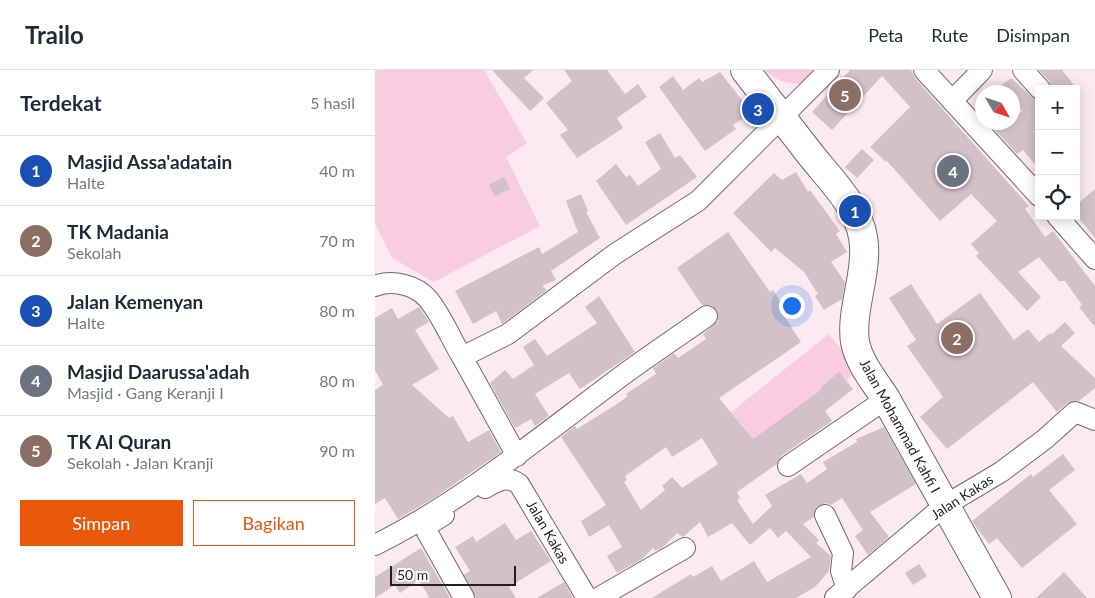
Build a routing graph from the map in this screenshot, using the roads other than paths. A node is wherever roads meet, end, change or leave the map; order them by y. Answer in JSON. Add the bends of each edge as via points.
{"nodes":[{"id":1,"x":745,"y":70,"type":"edge"},
{"id":2,"x":829,"y":70,"type":"edge"},
{"id":3,"x":924,"y":70,"type":"edge"},
{"id":4,"x":982,"y":70,"type":"edge"},
{"id":5,"x":1023,"y":70,"type":"edge"},
{"id":6,"x":1036,"y":85,"type":"edge"},
{"id":7,"x":952,"y":101,"type":"junction"},
{"id":8,"x":781,"y":117,"type":"junction"},
{"id":9,"x":1035,"y":192,"type":"edge"},
{"id":10,"x":1061,"y":220,"type":"edge"},
{"id":11,"x":1095,"y":259,"type":"edge"},
{"id":12,"x":375,"y":286,"type":"edge"},
{"id":13,"x":707,"y":316,"type":"dead end"},
{"id":14,"x":462,"y":357,"type":"junction"},
{"id":15,"x":886,"y":399,"type":"junction"},
{"id":16,"x":1095,"y":420,"type":"edge"},
{"id":17,"x":517,"y":456,"type":"junction"},
{"id":18,"x":788,"y":466,"type":"dead end"},
{"id":19,"x":944,"y":506,"type":"junction"},
{"id":20,"x":825,"y":515,"type":"dead end"},
{"id":21,"x":375,"y":546,"type":"edge"},
{"id":22,"x":685,"y":548,"type":"dead end"},
{"id":23,"x":841,"y":593,"type":"edge"},
{"id":24,"x":464,"y":598,"type":"edge"},
{"id":25,"x":587,"y":598,"type":"edge"},
{"id":26,"x":598,"y":598,"type":"edge"},
{"id":27,"x":997,"y":598,"type":"edge"}],
"edges":[{"from":1,"to":8,"type":"main road","name":"Jalan Mohammad Kahfi I"},
{"from":2,"to":8,"type":"street"},
{"from":3,"to":7,"type":"street"},
{"from":4,"to":7,"type":"street"},
{"from":5,"to":6,"type":"street"},
{"from":7,"to":9,"type":"street"},
{"from":8,"to":14,"type":"street","via":[[698,201],[615,254],[508,334]]},
{"from":8,"to":15,"type":"main road","name":"Jalan Mohammad Kahfi I","via":[[839,190],[863,235],[865,256],[855,343]]},
{"from":10,"to":11,"type":"street"},
{"from":12,"to":14,"type":"street","via":[[385,282],[407,285],[428,298]]},
{"from":13,"to":17,"type":"street","via":[[623,374]]},
{"from":14,"to":17,"type":"street"},
{"from":15,"to":18,"type":"street"},
{"from":15,"to":19,"type":"main road","name":"Jalan Mohammad Kahfi I"},
{"from":16,"to":19,"type":"street","name":"Jalan Kakas","via":[[1075,412],[1001,472]]},
{"from":17,"to":21,"type":"street","via":[[421,521]]},
{"from":19,"to":23,"type":"street","name":"Jalan Kakas"},
{"from":19,"to":27,"type":"main road","name":"Jalan Mohammad Kahfi I"},
{"from":20,"to":23,"type":"street","via":[[843,554]]},
{"from":22,"to":26,"type":"street"},
{"from":24,"to":25,"type":"street","name":"Jalan Kakas","via":[[427,527],[500,480],[508,479],[519,484]]}]}
